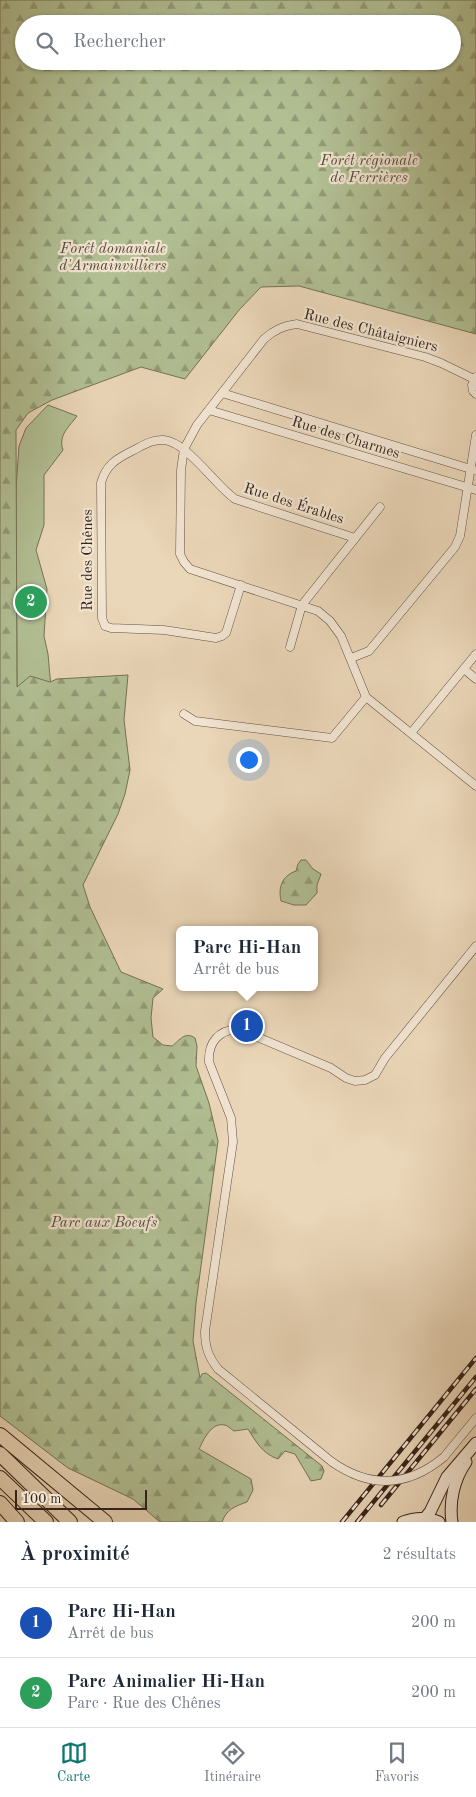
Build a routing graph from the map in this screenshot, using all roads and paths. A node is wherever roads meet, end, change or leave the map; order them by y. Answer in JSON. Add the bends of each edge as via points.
{"nodes":[{"id":1,"x":475,"y":378,"type":"edge"},
{"id":2,"x":222,"y":393,"type":"junction"},
{"id":3,"x":476,"y":394,"type":"edge"},
{"id":4,"x":209,"y":410,"type":"junction"},
{"id":5,"x":476,"y":435,"type":"edge"},
{"id":6,"x":184,"y":449,"type":"junction"},
{"id":7,"x":474,"y":470,"type":"edge"},
{"id":8,"x":472,"y":489,"type":"edge"},
{"id":9,"x":380,"y":507,"type":"dead end"},
{"id":10,"x":355,"y":538,"type":"junction"},
{"id":11,"x":241,"y":585,"type":"junction"},
{"id":12,"x":302,"y":605,"type":"junction"},
{"id":13,"x":290,"y":647,"type":"dead end"},
{"id":14,"x":476,"y":654,"type":"edge"},
{"id":15,"x":351,"y":658,"type":"junction"},
{"id":16,"x":464,"y":669,"type":"junction"},
{"id":17,"x":476,"y":679,"type":"edge"},
{"id":18,"x":366,"y":697,"type":"junction"},
{"id":19,"x":184,"y":714,"type":"dead end"},
{"id":20,"x":411,"y":733,"type":"junction"},
{"id":21,"x":476,"y":786,"type":"edge"},
{"id":22,"x":476,"y":946,"type":"edge"},
{"id":23,"x":476,"y":1418,"type":"edge"},
{"id":24,"x":0,"y":1435,"type":"edge"},
{"id":25,"x":476,"y":1443,"type":"edge"},
{"id":26,"x":476,"y":1448,"type":"edge"},
{"id":27,"x":0,"y":1454,"type":"edge"},
{"id":28,"x":0,"y":1478,"type":"edge"},
{"id":29,"x":0,"y":1503,"type":"edge"},
{"id":30,"x":425,"y":1518,"type":"junction"},
{"id":31,"x":16,"y":1522,"type":"edge"},
{"id":32,"x":46,"y":1522,"type":"edge"},
{"id":33,"x":70,"y":1522,"type":"edge"},
{"id":34,"x":105,"y":1522,"type":"edge"},
{"id":35,"x":403,"y":1522,"type":"edge"},
{"id":36,"x":440,"y":1522,"type":"edge"},
{"id":37,"x":452,"y":1522,"type":"edge"}],
"edges":[{"from":1,"to":2,"type":"street","name":"Rue des Châtaigniers","via":[[441,362],[297,324],[285,326],[264,339]]},
{"from":1,"to":3,"type":"street","via":[[472,388]]},
{"from":2,"to":4,"type":"street","name":"Rue des Châtaigniers"},
{"from":2,"to":7,"type":"street","name":"Rue des Charmes"},
{"from":4,"to":6,"type":"street","name":"Rue des Châtaigniers"},
{"from":4,"to":8,"type":"street","name":"Rue des Charmes"},
{"from":5,"to":7,"type":"street"},
{"from":6,"to":10,"type":"street","name":"Rue des Érables","via":[[235,499]]},
{"from":6,"to":11,"type":"street","name":"Rue des Châtaigniers","via":[[180,554],[190,569]]},
{"from":6,"to":11,"type":"street","name":"Rue des Chênes","via":[[164,440],[151,442],[114,461],[103,476],[102,622],[111,628],[164,630],[216,638],[226,633]]},
{"from":7,"to":8,"type":"street"},
{"from":8,"to":15,"type":"street","via":[[455,547],[368,651]]},
{"from":9,"to":10,"type":"street"},
{"from":10,"to":12,"type":"street"},
{"from":11,"to":12,"type":"street","name":"Rue des Châtaigniers"},
{"from":12,"to":13,"type":"street"},
{"from":12,"to":15,"type":"street","name":"Rue des Châtaigniers","via":[[318,611],[330,621]]},
{"from":14,"to":16,"type":"street"},
{"from":15,"to":18,"type":"street","name":"Rue des Châtaigniers"},
{"from":16,"to":17,"type":"street"},
{"from":16,"to":20,"type":"street"},
{"from":18,"to":19,"type":"street","via":[[332,738],[195,721]]},
{"from":18,"to":20,"type":"street"},
{"from":20,"to":21,"type":"street"},
{"from":22,"to":23,"type":"street","bridge":true,"via":[[375,1074],[365,1080],[346,1078],[331,1068],[238,1029],[218,1035],[212,1043],[209,1062],[230,1118],[233,1142],[205,1346],[218,1369],[332,1462],[357,1477],[387,1481],[418,1475],[444,1457]]},
{"from":24,"to":34,"type":"highway"},
{"from":25,"to":30,"type":"main road","via":[[447,1477]]},
{"from":26,"to":37,"type":"main road","via":[[457,1478]]},
{"from":27,"to":33,"type":"highway"},
{"from":28,"to":32,"type":"highway"},
{"from":29,"to":31,"type":"highway"},
{"from":30,"to":35,"type":"main road"},
{"from":30,"to":36,"type":"main road"}]}
